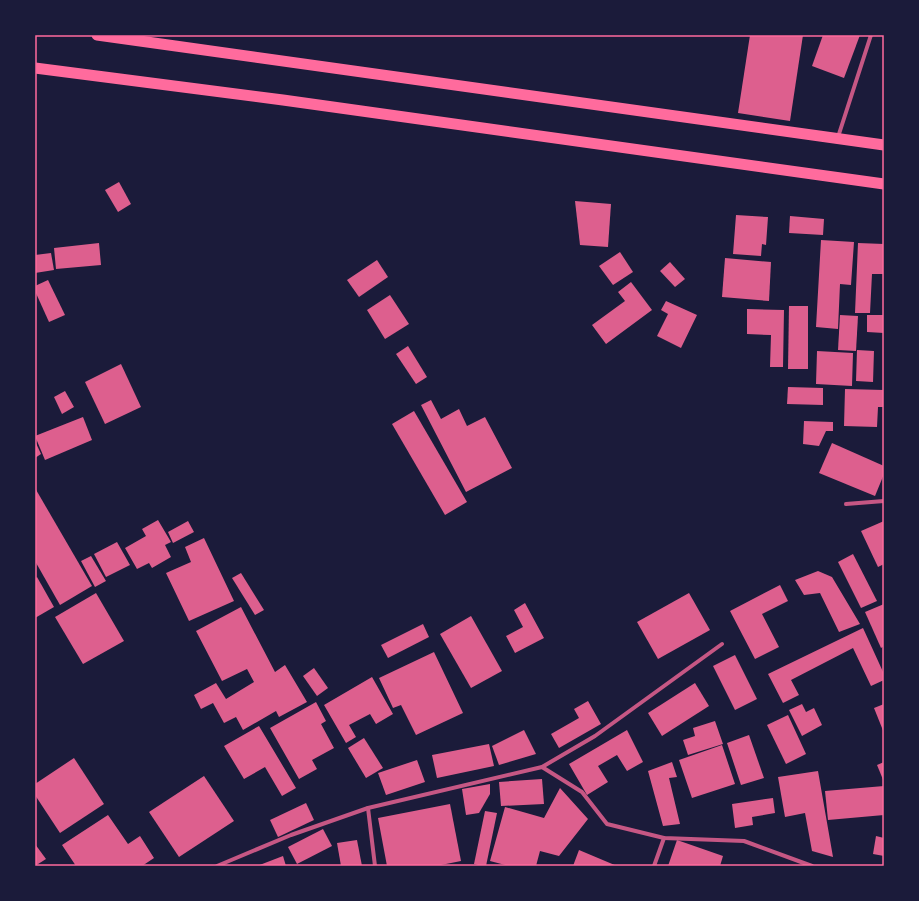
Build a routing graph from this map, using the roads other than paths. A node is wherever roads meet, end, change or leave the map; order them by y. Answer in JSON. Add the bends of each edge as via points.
{"nodes":[{"id":1,"x":97,"y":35,"type":"edge"},
{"id":2,"x":871,"y":35,"type":"edge"},
{"id":3,"x":35,"y":68,"type":"edge"},
{"id":4,"x":838,"y":138,"type":"junction"},
{"id":5,"x":884,"y":145,"type":"edge"},
{"id":6,"x":884,"y":184,"type":"edge"},
{"id":7,"x":884,"y":501,"type":"edge"},
{"id":8,"x":846,"y":504,"type":"dead end"},
{"id":9,"x":722,"y":644,"type":"dead end"},
{"id":10,"x":542,"y":766,"type":"junction"},
{"id":11,"x":368,"y":808,"type":"junction"},
{"id":12,"x":664,"y":838,"type":"junction"},
{"id":13,"x":217,"y":866,"type":"edge"},
{"id":14,"x":375,"y":866,"type":"edge"},
{"id":15,"x":654,"y":866,"type":"edge"},
{"id":16,"x":812,"y":866,"type":"edge"}],
"edges":[{"from":1,"to":4,"type":"highway"},
{"from":2,"to":4,"type":"street"},
{"from":3,"to":6,"type":"highway"},
{"from":4,"to":5,"type":"highway"},
{"from":7,"to":8,"type":"street"},
{"from":9,"to":10,"type":"street","via":[[595,736]]},
{"from":10,"to":11,"type":"street"},
{"from":10,"to":12,"type":"street","via":[[582,792],[607,824]]},
{"from":11,"to":13,"type":"street"},
{"from":11,"to":14,"type":"street"},
{"from":12,"to":15,"type":"street"},
{"from":12,"to":16,"type":"street","via":[[744,841]]}]}
